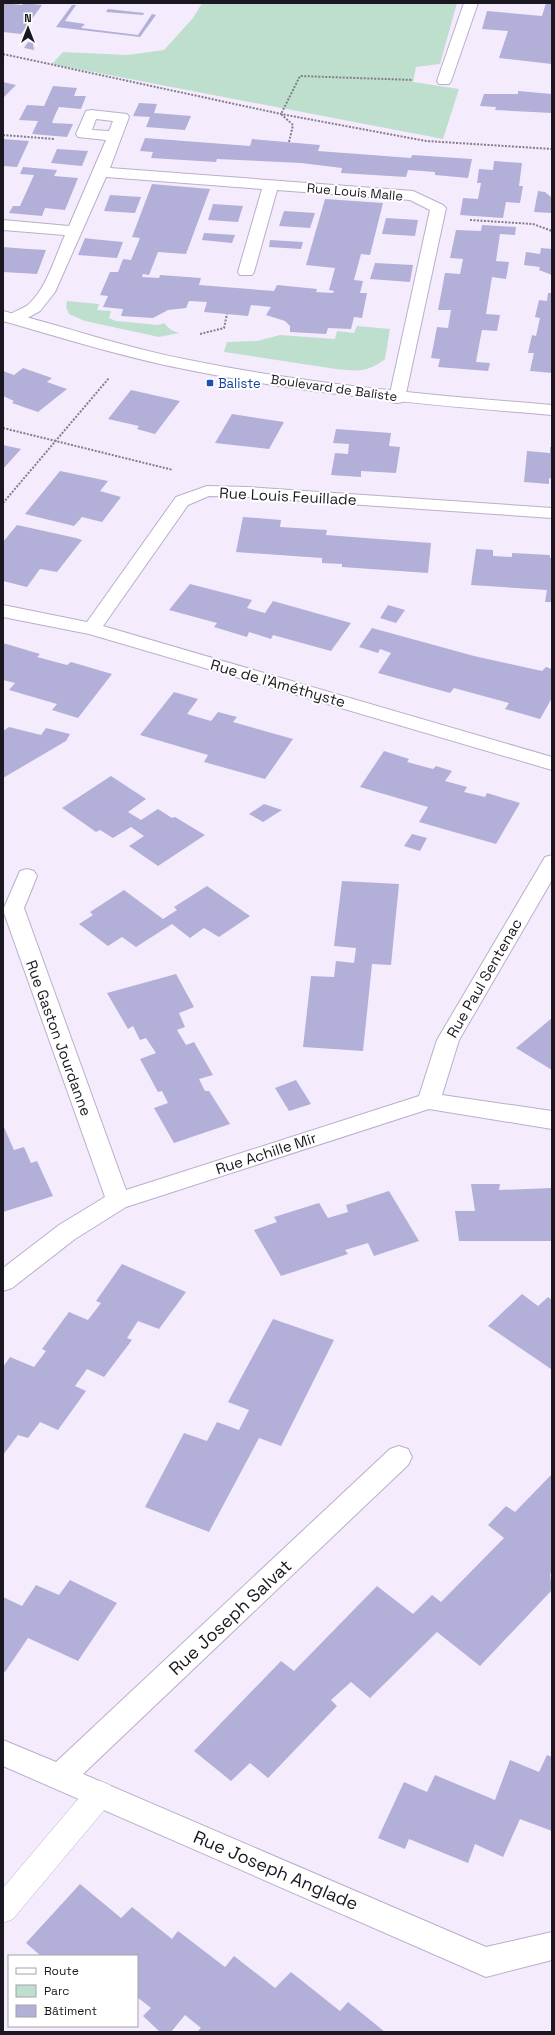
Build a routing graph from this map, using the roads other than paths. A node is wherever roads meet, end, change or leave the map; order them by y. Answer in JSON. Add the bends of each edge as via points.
{"nodes":[{"id":1,"x":471,"y":3,"type":"edge"},
{"id":2,"x":444,"y":81,"type":"road end"},
{"id":3,"x":115,"y":136,"type":"dead end"},
{"id":4,"x":101,"y":172,"type":"junction"},
{"id":5,"x":271,"y":185,"type":"junction"},
{"id":6,"x":3,"y":225,"type":"edge"},
{"id":7,"x":73,"y":231,"type":"junction"},
{"id":8,"x":246,"y":272,"type":"dead end"},
{"id":9,"x":8,"y":318,"type":"edge"},
{"id":10,"x":397,"y":398,"type":"junction"},
{"id":11,"x":552,"y":410,"type":"edge"},
{"id":12,"x":552,"y":513,"type":"edge"},
{"id":13,"x":3,"y":611,"type":"edge"},
{"id":14,"x":92,"y":629,"type":"junction"},
{"id":15,"x":552,"y":764,"type":"edge"},
{"id":16,"x":552,"y":862,"type":"edge"},
{"id":17,"x":27,"y":876,"type":"dead end"},
{"id":18,"x":429,"y":1101,"type":"junction"},
{"id":19,"x":552,"y":1120,"type":"edge"},
{"id":20,"x":118,"y":1201,"type":"junction"},
{"id":21,"x":3,"y":1281,"type":"edge"},
{"id":22,"x":399,"y":1457,"type":"dead end"},
{"id":23,"x":3,"y":1753,"type":"edge"},
{"id":24,"x":60,"y":1777,"type":"junction"},
{"id":25,"x":100,"y":1794,"type":"junction"},
{"id":26,"x":3,"y":1909,"type":"edge"},
{"id":27,"x":552,"y":1946,"type":"edge"}],
"edges":[{"from":1,"to":2,"type":"street"},
{"from":3,"to":4,"type":"street"},
{"from":4,"to":5,"type":"street","name":"Rue Louis Malle"},
{"from":4,"to":7,"type":"street"},
{"from":5,"to":8,"type":"street"},
{"from":5,"to":10,"type":"street","name":"Rue Louis Malle","via":[[413,196],[438,208]]},
{"from":6,"to":7,"type":"street"},
{"from":7,"to":9,"type":"street","via":[[47,292],[34,308]]},
{"from":9,"to":10,"type":"street","name":"Boulevard de Baliste","via":[[131,353],[234,373]]},
{"from":10,"to":11,"type":"street","name":"Boulevard de Baliste"},
{"from":12,"to":14,"type":"street","name":"Rue Louis Feuillade","via":[[207,491],[182,501]]},
{"from":13,"to":14,"type":"street","name":"Rue de l'Améthyste"},
{"from":14,"to":15,"type":"street","name":"Rue de l'Améthyste"},
{"from":16,"to":18,"type":"street","name":"Rue Paul Sentenac","via":[[448,1040]]},
{"from":17,"to":20,"type":"street","name":"Rue Gaston Jourdanne","via":[[12,908]]},
{"from":18,"to":19,"type":"street","name":"Rue Achille Mir"},
{"from":18,"to":20,"type":"street","name":"Rue Achille Mir"},
{"from":20,"to":21,"type":"street","name":"Rue Achille Mir","via":[[67,1232]]},
{"from":22,"to":24,"type":"street","name":"Rue Joseph Salvat"},
{"from":23,"to":24,"type":"street","name":"Rue Joseph Anglade"},
{"from":24,"to":25,"type":"street","name":"Rue Joseph Anglade"},
{"from":25,"to":26,"type":"lane"},
{"from":25,"to":27,"type":"street","name":"Rue Joseph Anglade","via":[[486,1962]]}]}
